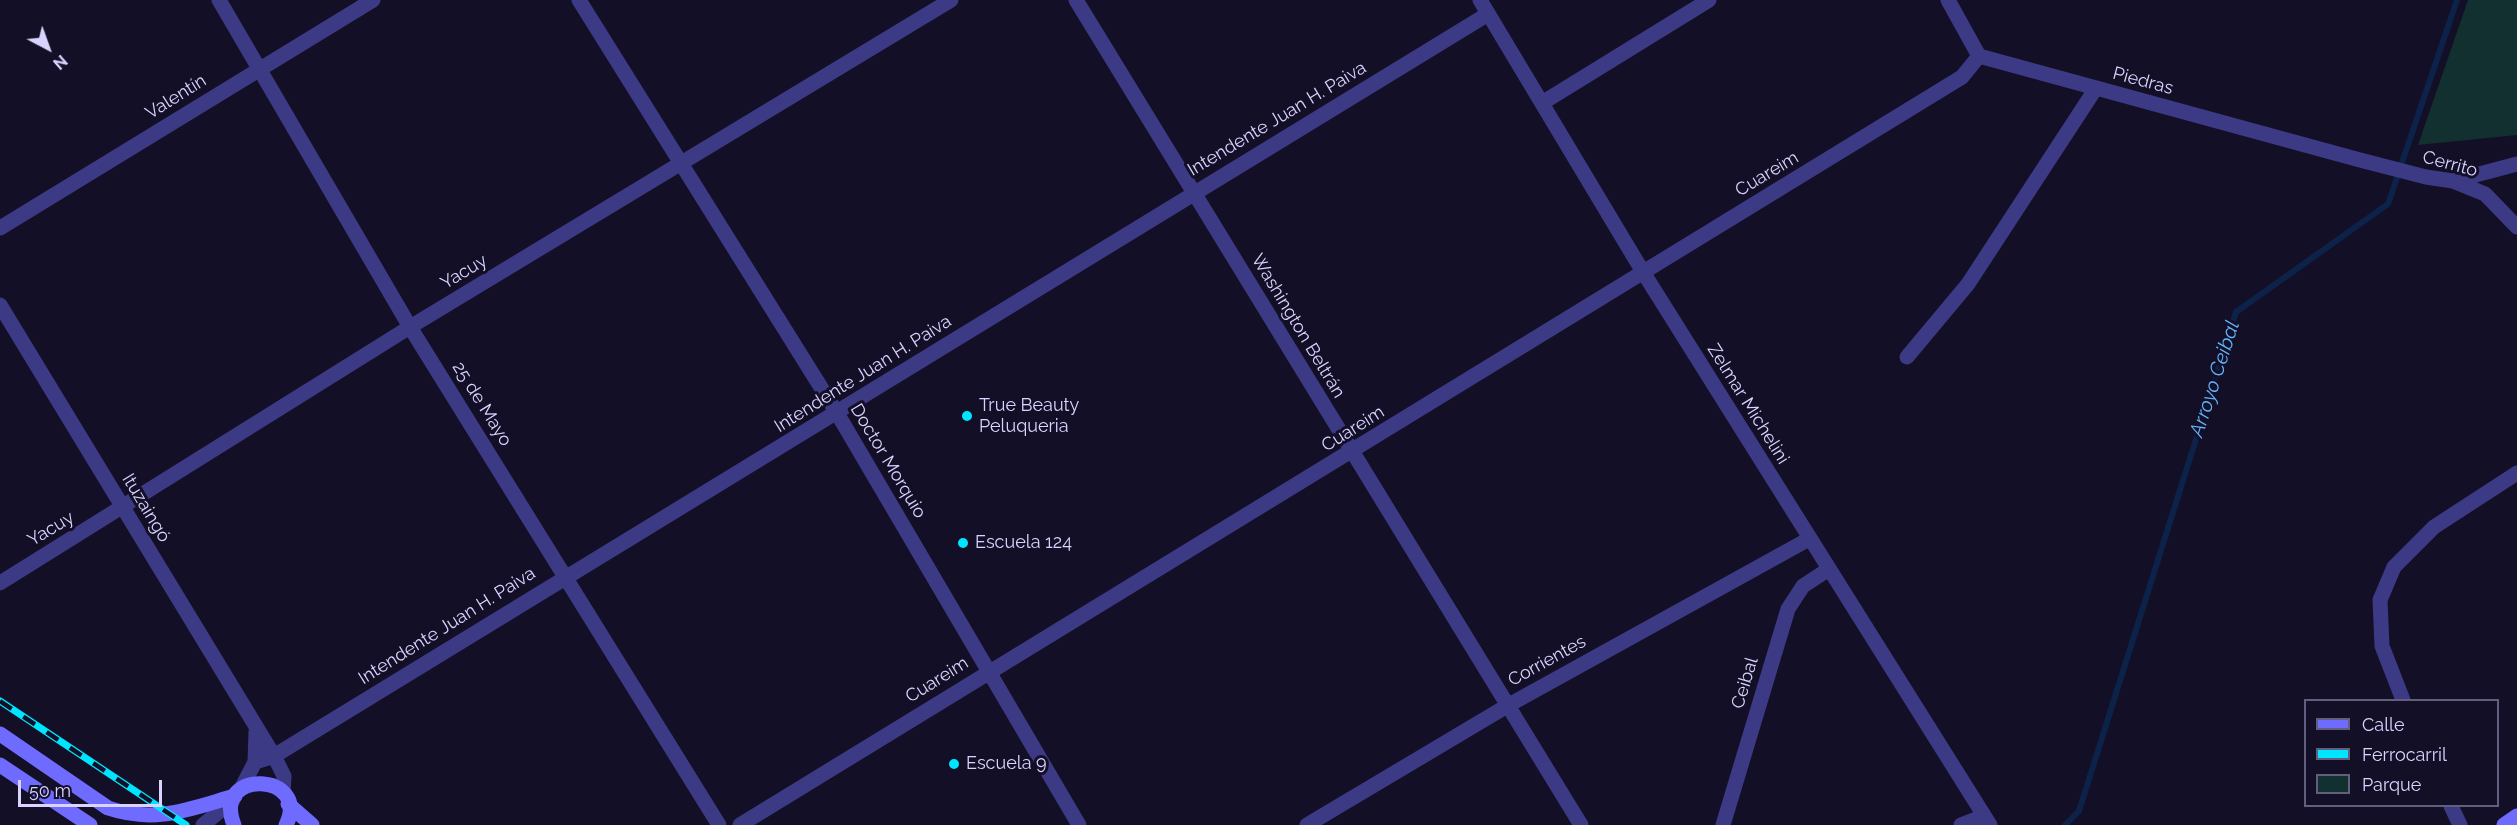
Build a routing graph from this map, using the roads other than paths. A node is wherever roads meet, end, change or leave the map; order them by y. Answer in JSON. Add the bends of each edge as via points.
{"nodes":[{"id":1,"x":219,"y":0,"type":"edge"},
{"id":2,"x":373,"y":0,"type":"edge"},
{"id":3,"x":579,"y":0,"type":"edge"},
{"id":4,"x":951,"y":0,"type":"edge"},
{"id":5,"x":1076,"y":0,"type":"edge"},
{"id":6,"x":1480,"y":0,"type":"edge"},
{"id":7,"x":1709,"y":0,"type":"edge"},
{"id":8,"x":1948,"y":0,"type":"edge"},
{"id":9,"x":1488,"y":14,"type":"junction"},
{"id":10,"x":1979,"y":56,"type":"junction"},
{"id":11,"x":260,"y":68,"type":"junction"},
{"id":12,"x":2096,"y":88,"type":"junction"},
{"id":13,"x":1542,"y":103,"type":"junction"},
{"id":14,"x":2360,"y":160,"type":"joint"},
{"id":15,"x":682,"y":164,"type":"junction"},
{"id":16,"x":2517,"y":164,"type":"edge"},
{"id":17,"x":2453,"y":181,"type":"junction"},
{"id":18,"x":1194,"y":192,"type":"junction"},
{"id":19,"x":2517,"y":227,"type":"edge"},
{"id":20,"x":0,"y":228,"type":"edge"},
{"id":21,"x":1643,"y":272,"type":"junction"},
{"id":22,"x":0,"y":305,"type":"edge"},
{"id":23,"x":410,"y":327,"type":"junction"},
{"id":24,"x":1907,"y":357,"type":"dead end"},
{"id":25,"x":837,"y":413,"type":"junction"},
{"id":26,"x":1352,"y":453,"type":"junction"},
{"id":27,"x":2517,"y":473,"type":"edge"},
{"id":28,"x":124,"y":508,"type":"junction"},
{"id":29,"x":1809,"y":538,"type":"junction"},
{"id":30,"x":1829,"y":569,"type":"junction"},
{"id":31,"x":566,"y":575,"type":"junction"},
{"id":32,"x":0,"y":583,"type":"edge"},
{"id":33,"x":990,"y":670,"type":"junction"},
{"id":34,"x":2403,"y":699,"type":"edge"},
{"id":35,"x":1507,"y":706,"type":"junction"},
{"id":36,"x":256,"y":732,"type":"junction"},
{"id":37,"x":0,"y":734,"type":"edge"},
{"id":38,"x":274,"y":756,"type":"junction"},
{"id":39,"x":255,"y":762,"type":"junction"},
{"id":40,"x":0,"y":765,"type":"edge"},
{"id":41,"x":236,"y":795,"type":"junction"},
{"id":42,"x":286,"y":798,"type":"junction"},
{"id":43,"x":2451,"y":807,"type":"edge"},
{"id":44,"x":2517,"y":816,"type":"edge"},
{"id":45,"x":1987,"y":820,"type":"edge"},
{"id":46,"x":90,"y":825,"type":"edge"},
{"id":47,"x":203,"y":825,"type":"edge"},
{"id":48,"x":234,"y":825,"type":"edge"},
{"id":49,"x":286,"y":825,"type":"edge"},
{"id":50,"x":312,"y":825,"type":"edge"},
{"id":51,"x":719,"y":825,"type":"edge"},
{"id":52,"x":740,"y":825,"type":"edge"},
{"id":53,"x":1079,"y":825,"type":"edge"},
{"id":54,"x":1307,"y":825,"type":"edge"},
{"id":55,"x":1581,"y":825,"type":"edge"},
{"id":56,"x":1723,"y":825,"type":"edge"},
{"id":57,"x":1960,"y":825,"type":"edge"},
{"id":58,"x":2460,"y":825,"type":"edge"},
{"id":59,"x":2504,"y":825,"type":"edge"}],
"edges":[{"from":1,"to":11,"type":"street","name":"25 de Mayo"},
{"from":2,"to":11,"type":"street","name":"Valentín"},
{"from":3,"to":15,"type":"street","name":"Doctor Morquio"},
{"from":4,"to":15,"type":"street","name":"Yacuy"},
{"from":5,"to":18,"type":"street","name":"Washington Beltrán"},
{"from":6,"to":9,"type":"street","name":"Zelmar Michelini"},
{"from":7,"to":13,"type":"street"},
{"from":8,"to":10,"type":"street"},
{"from":9,"to":13,"type":"street","name":"Zelmar Michelini"},
{"from":9,"to":18,"type":"street","name":"Intendente Juan H. Paiva"},
{"from":10,"to":12,"type":"street","name":"Piedras"},
{"from":10,"to":21,"type":"street","name":"Cuareim","via":[[1962,77]]},
{"from":11,"to":20,"type":"street","name":"Valentín"},
{"from":11,"to":23,"type":"street","name":"25 de Mayo"},
{"from":12,"to":14,"type":"street","name":"Piedras"},
{"from":12,"to":24,"type":"street","via":[[1968,284]]},
{"from":13,"to":21,"type":"street","name":"Zelmar Michelini"},
{"from":14,"to":17,"type":"street","name":"Cerrito"},
{"from":15,"to":23,"type":"street","name":"Yacuy"},
{"from":15,"to":25,"type":"street","name":"Doctor Morquio"},
{"from":16,"to":17,"type":"street"},
{"from":17,"to":19,"type":"street","name":"Cerrito","via":[[2485,194]]},
{"from":18,"to":25,"type":"street","name":"Intendente Juan H. Paiva"},
{"from":18,"to":26,"type":"street","name":"Washington Beltrán"},
{"from":21,"to":26,"type":"street","name":"Cuareim"},
{"from":21,"to":29,"type":"street","name":"Zelmar Michelini"},
{"from":22,"to":28,"type":"street","name":"Ituzaingó"},
{"from":23,"to":28,"type":"street","name":"Yacuy"},
{"from":23,"to":31,"type":"street","name":"25 de Mayo"},
{"from":25,"to":31,"type":"street","name":"Intendente Juan H. Paiva"},
{"from":25,"to":33,"type":"street","name":"Doctor Morquio"},
{"from":26,"to":33,"type":"street","name":"Cuareim"},
{"from":26,"to":35,"type":"street","name":"Washington Beltrán"},
{"from":27,"to":34,"type":"street","via":[[2434,527],[2394,567],[2380,600],[2382,646]]},
{"from":28,"to":32,"type":"street","name":"Yacuy"},
{"from":28,"to":36,"type":"street","name":"Ituzaingó"},
{"from":29,"to":30,"type":"street","name":"Zelmar Michelini"},
{"from":29,"to":35,"type":"street","name":"Corrientes"},
{"from":30,"to":45,"type":"street","name":"Zelmar Michelini"},
{"from":30,"to":56,"type":"street","name":"Ceibal","via":[[1803,586],[1788,609]]},
{"from":31,"to":38,"type":"street","name":"Intendente Juan H. Paiva"},
{"from":31,"to":51,"type":"street","name":"25 de Mayo"},
{"from":33,"to":52,"type":"street","name":"Cuareim"},
{"from":33,"to":53,"type":"street","name":"Doctor Morquio"},
{"from":35,"to":54,"type":"street","name":"Corrientes"},
{"from":35,"to":55,"type":"street","name":"Washington Beltrán"},
{"from":36,"to":38,"type":"street","name":"Ituzaingó"},
{"from":36,"to":39,"type":"street"},
{"from":37,"to":41,"type":"street","via":[[108,808],[124,813],[171,815]]},
{"from":38,"to":39,"type":"street","name":"Intendente Juan H. Paiva"},
{"from":38,"to":42,"type":"street","name":"Ituzaingó","via":[[284,776]]},
{"from":39,"to":41,"type":"street"},
{"from":40,"to":46,"type":"street"},
{"from":41,"to":42,"type":"street","via":[[258,782],[276,787]]},
{"from":41,"to":47,"type":"street"},
{"from":41,"to":48,"type":"street","via":[[231,816]]},
{"from":42,"to":49,"type":"street"},
{"from":42,"to":50,"type":"street"},
{"from":43,"to":58,"type":"street"},
{"from":44,"to":59,"type":"street"},
{"from":45,"to":57,"type":"street"}]}
